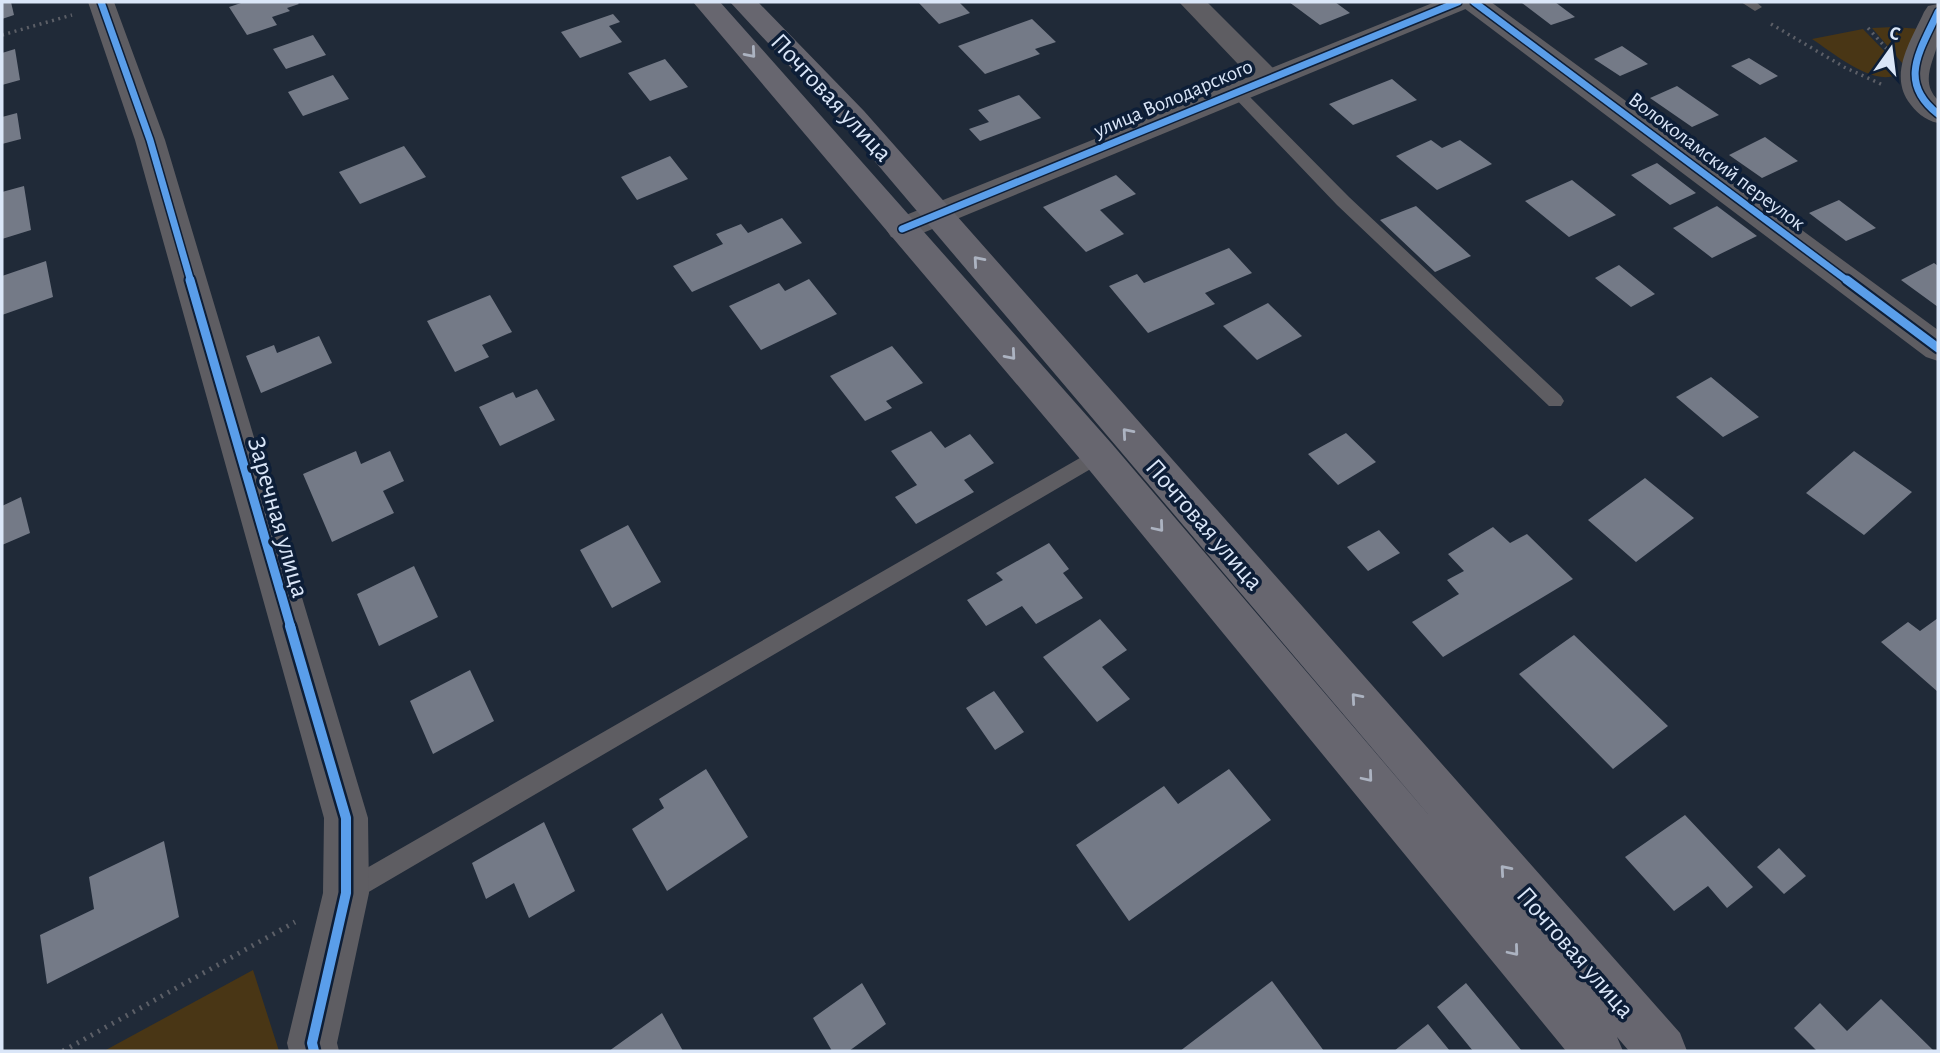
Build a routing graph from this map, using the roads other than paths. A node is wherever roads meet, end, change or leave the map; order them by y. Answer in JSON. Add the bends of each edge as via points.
{"nodes":[{"id":1,"x":706,"y":2,"type":"edge"},
{"id":2,"x":743,"y":2,"type":"edge"},
{"id":3,"x":1192,"y":2,"type":"edge"},
{"id":4,"x":1458,"y":2,"type":"edge"},
{"id":5,"x":1474,"y":2,"type":"edge"},
{"id":6,"x":102,"y":4,"type":"edge"},
{"id":7,"x":1938,"y":12,"type":"edge"},
{"id":8,"x":1267,"y":78,"type":"junction"},
{"id":9,"x":1236,"y":91,"type":"junction"},
{"id":10,"x":1928,"y":106,"type":"edge"},
{"id":11,"x":919,"y":222,"type":"junction"},
{"id":12,"x":1938,"y":348,"type":"edge"},
{"id":13,"x":1555,"y":401,"type":"dead end"},
{"id":14,"x":1099,"y":456,"type":"junction"},
{"id":15,"x":346,"y":893,"type":"junction"},
{"id":16,"x":314,"y":1051,"type":"edge"},
{"id":17,"x":1598,"y":1051,"type":"edge"},
{"id":18,"x":1662,"y":1051,"type":"edge"}],
"edges":[{"from":1,"to":11,"type":"main road","name":"Почтовая улица","one_way":true},
{"from":2,"to":11,"type":"main road","name":"Почтовая улица","via":[[854,118]]},
{"from":3,"to":8,"type":"street"},
{"from":4,"to":8,"type":"street","name":"улица Володарского"},
{"from":5,"to":12,"type":"street","name":"Волоколамский переулок"},
{"from":6,"to":15,"type":"street","name":"Заречная улица","via":[[150,140],[346,818]]},
{"from":7,"to":10,"type":"street","via":[[1912,82]]},
{"from":8,"to":9,"type":"street","name":"улица Володарского"},
{"from":9,"to":11,"type":"street","name":"улица Володарского"},
{"from":9,"to":13,"type":"lane","via":[[1343,201]]},
{"from":11,"to":14,"type":"main road","name":"Почтовая улица","one_way":true},
{"from":18,"to":11,"type":"main road","name":"Почтовая улица","one_way":true},
{"from":14,"to":15,"type":"lane"},
{"from":14,"to":17,"type":"main road","name":"Почтовая улица","one_way":true},
{"from":15,"to":16,"type":"street","name":"Заречная улица","via":[[312,1043]]}]}
